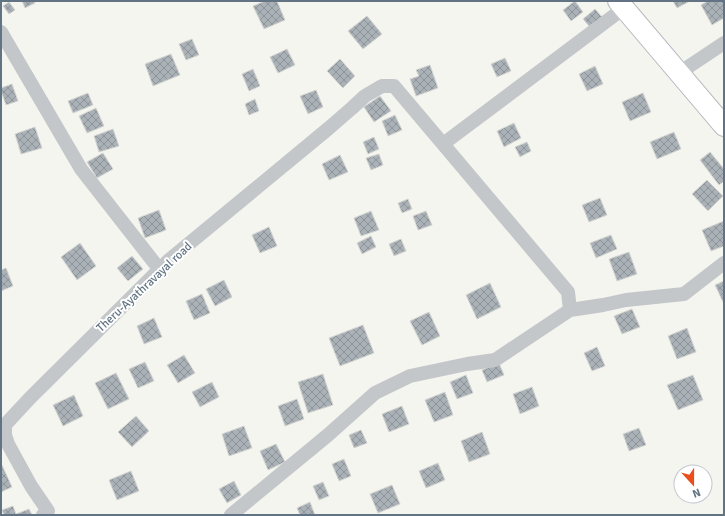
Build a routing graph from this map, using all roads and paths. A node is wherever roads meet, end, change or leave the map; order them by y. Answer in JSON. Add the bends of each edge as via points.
{"nodes":[{"id":1,"x":621,"y":4,"type":"edge"},
{"id":2,"x":1,"y":32,"type":"edge"},
{"id":3,"x":724,"y":43,"type":"edge"},
{"id":4,"x":679,"y":73,"type":"junction"},
{"id":5,"x":724,"y":126,"type":"edge"},
{"id":6,"x":443,"y":144,"type":"junction"},
{"id":7,"x":724,"y":263,"type":"edge"},
{"id":8,"x":160,"y":270,"type":"junction"},
{"id":9,"x":570,"y":310,"type":"junction"},
{"id":10,"x":3,"y":427,"type":"edge"},
{"id":11,"x":43,"y":515,"type":"edge"},
{"id":12,"x":232,"y":515,"type":"edge"}],
"edges":[{"from":1,"to":4,"type":"main road"},
{"from":1,"to":6,"type":"street"},
{"from":2,"to":8,"type":"street","via":[[81,169]]},
{"from":3,"to":4,"type":"street"},
{"from":4,"to":5,"type":"main road"},
{"from":6,"to":8,"type":"street","name":"Theru-Ayathravayal road","via":[[394,86],[382,86],[365,96]]},
{"from":6,"to":9,"type":"street","via":[[568,292]]},
{"from":7,"to":9,"type":"street","via":[[684,294],[626,300]]},
{"from":8,"to":10,"type":"street","name":"Theru-Ayathravayal road"},
{"from":9,"to":12,"type":"street","via":[[495,360],[410,376],[374,393]]},
{"from":10,"to":11,"type":"street","name":"Theru-Ayathravayal road","via":[[8,444],[48,511]]}]}
